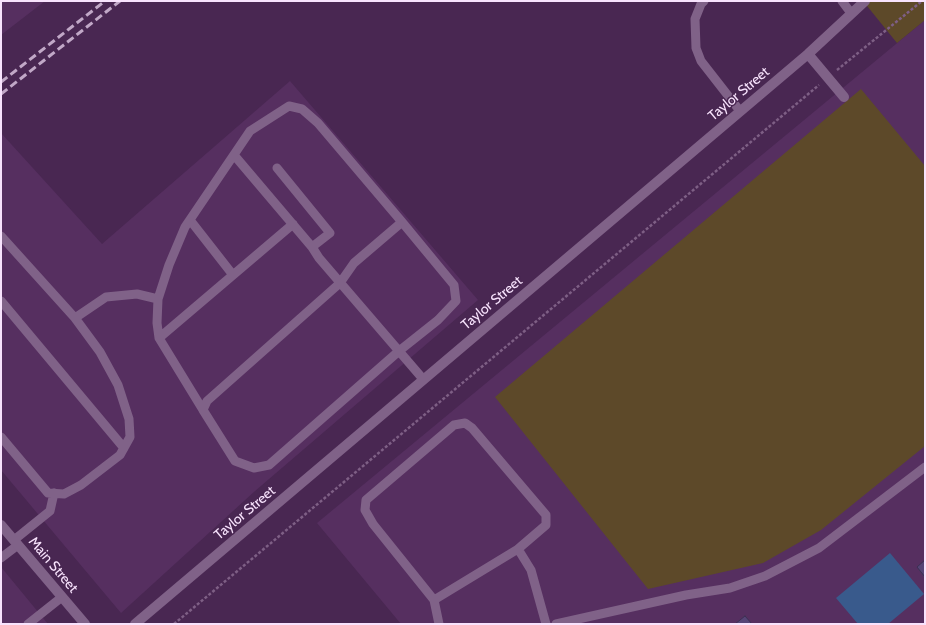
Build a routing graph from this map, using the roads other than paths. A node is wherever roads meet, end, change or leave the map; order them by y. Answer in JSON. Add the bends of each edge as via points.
{"nodes":[{"id":1,"x":704,"y":1,"type":"edge"},
{"id":2,"x":842,"y":1,"type":"edge"},
{"id":3,"x":865,"y":1,"type":"edge"},
{"id":4,"x":851,"y":13,"type":"junction"},
{"id":5,"x":808,"y":54,"type":"junction"},
{"id":6,"x":844,"y":97,"type":"dead end"},
{"id":7,"x":740,"y":111,"type":"junction"},
{"id":8,"x":234,"y":155,"type":"junction"},
{"id":9,"x":277,"y":168,"type":"dead end"},
{"id":10,"x":190,"y":220,"type":"junction"},
{"id":11,"x":402,"y":222,"type":"junction"},
{"id":12,"x":293,"y":224,"type":"junction"},
{"id":13,"x":1,"y":236,"type":"edge"},
{"id":14,"x":312,"y":247,"type":"junction"},
{"id":15,"x":233,"y":275,"type":"junction"},
{"id":16,"x":340,"y":283,"type":"junction"},
{"id":17,"x":158,"y":299,"type":"junction"},
{"id":18,"x":1,"y":301,"type":"edge"},
{"id":19,"x":74,"y":318,"type":"junction"},
{"id":20,"x":159,"y":338,"type":"junction"},
{"id":21,"x":399,"y":351,"type":"junction"},
{"id":22,"x":424,"y":380,"type":"junction"},
{"id":23,"x":202,"y":410,"type":"junction"},
{"id":24,"x":1,"y":437,"type":"edge"},
{"id":25,"x":124,"y":448,"type":"junction"},
{"id":26,"x":924,"y":468,"type":"edge"},
{"id":27,"x":54,"y":493,"type":"junction"},
{"id":28,"x":1,"y":525,"type":"edge"},
{"id":29,"x":16,"y":543,"type":"junction"},
{"id":30,"x":518,"y":549,"type":"junction"},
{"id":31,"x":1,"y":558,"type":"edge"},
{"id":32,"x":62,"y":597,"type":"junction"},
{"id":33,"x":434,"y":600,"type":"junction"},
{"id":34,"x":28,"y":624,"type":"edge"},
{"id":35,"x":85,"y":624,"type":"edge"},
{"id":36,"x":135,"y":624,"type":"edge"},
{"id":37,"x":439,"y":624,"type":"edge"},
{"id":38,"x":546,"y":624,"type":"edge"},
{"id":39,"x":556,"y":624,"type":"edge"}],
"edges":[{"from":1,"to":7,"type":"lane","via":[[695,19],[696,48],[701,61]]},
{"from":2,"to":4,"type":"lane"},
{"from":3,"to":4,"type":"street","name":"Taylor Street"},
{"from":4,"to":5,"type":"street","name":"Taylor Street"},
{"from":5,"to":6,"type":"street"},
{"from":5,"to":7,"type":"street","name":"Taylor Street"},
{"from":7,"to":22,"type":"street","name":"Taylor Street"},
{"from":8,"to":10,"type":"lane"},
{"from":8,"to":11,"type":"lane","via":[[250,131],[289,106],[302,109],[318,123]]},
{"from":8,"to":12,"type":"lane"},
{"from":9,"to":14,"type":"lane","via":[[330,233]]},
{"from":10,"to":15,"type":"lane"},
{"from":10,"to":17,"type":"lane","via":[[169,265]]},
{"from":11,"to":16,"type":"lane","via":[[354,263]]},
{"from":11,"to":21,"type":"lane","via":[[454,284],[456,301],[438,320]]},
{"from":12,"to":14,"type":"lane"},
{"from":12,"to":15,"type":"lane"},
{"from":13,"to":19,"type":"lane"},
{"from":14,"to":16,"type":"lane"},
{"from":15,"to":20,"type":"lane"},
{"from":16,"to":21,"type":"lane"},
{"from":16,"to":23,"type":"lane","via":[[206,401]]},
{"from":17,"to":19,"type":"lane","via":[[137,294],[106,296]]},
{"from":17,"to":20,"type":"lane"},
{"from":18,"to":25,"type":"lane"},
{"from":19,"to":25,"type":"lane","via":[[100,352],[118,385],[129,419],[130,437]]},
{"from":20,"to":23,"type":"lane"},
{"from":21,"to":22,"type":"lane"},
{"from":21,"to":23,"type":"lane","via":[[269,465],[254,468],[235,461]]},
{"from":22,"to":36,"type":"street","name":"Taylor Street"},
{"from":24,"to":27,"type":"lane","via":[[48,493]]},
{"from":25,"to":27,"type":"lane","via":[[120,455],[81,486],[64,494]]},
{"from":26,"to":39,"type":"lane","via":[[819,548],[765,576],[730,588],[686,595]]},
{"from":27,"to":29,"type":"lane","via":[[50,512]]},
{"from":28,"to":29,"type":"street","name":"Main Street"},
{"from":29,"to":31,"type":"lane"},
{"from":29,"to":32,"type":"street","name":"Main Street"},
{"from":30,"to":33,"type":"lane"},
{"from":30,"to":33,"type":"lane","via":[[546,525],[546,515],[472,428],[465,424],[454,425],[366,500],[365,510],[373,524]]},
{"from":30,"to":38,"type":"lane","via":[[531,570]]},
{"from":32,"to":34,"type":"lane"},
{"from":32,"to":35,"type":"street","name":"Main Street"},
{"from":33,"to":37,"type":"lane"}]}
